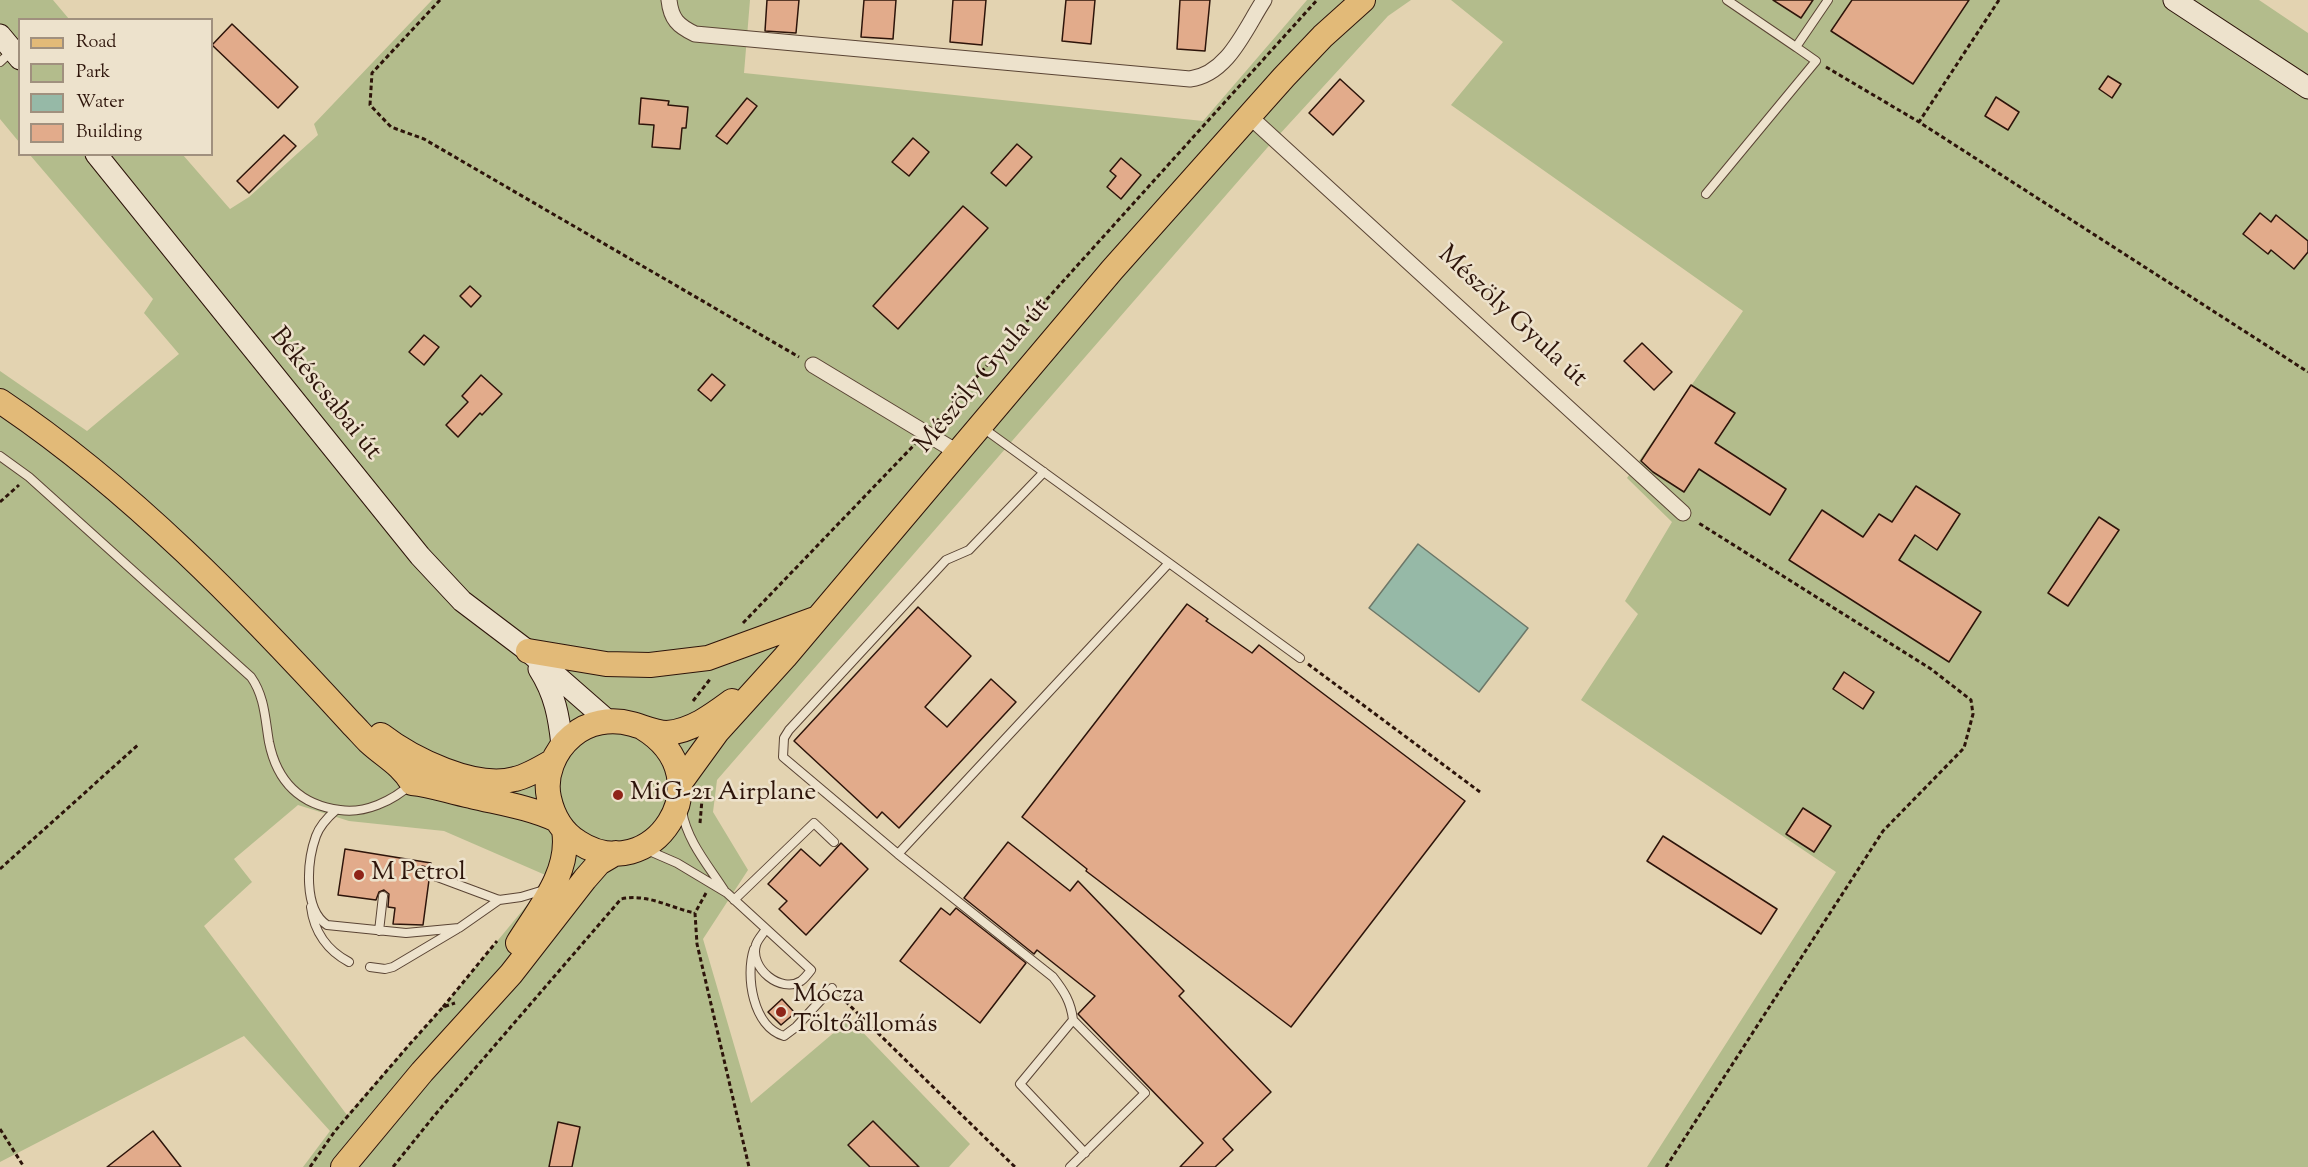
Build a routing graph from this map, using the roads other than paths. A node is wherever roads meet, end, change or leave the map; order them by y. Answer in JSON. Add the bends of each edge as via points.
{"nodes":[{"id":1,"x":669,"y":0,"type":"edge"},
{"id":2,"x":1264,"y":0,"type":"edge"},
{"id":3,"x":1363,"y":0,"type":"edge"},
{"id":4,"x":1727,"y":0,"type":"edge"},
{"id":5,"x":1828,"y":0,"type":"edge"},
{"id":6,"x":2174,"y":0,"type":"edge"},
{"id":7,"x":1796,"y":47,"type":"junction"},
{"id":8,"x":2308,"y":88,"type":"edge"},
{"id":9,"x":1248,"y":115,"type":"junction"},
{"id":10,"x":98,"y":156,"type":"edge"},
{"id":11,"x":1706,"y":194,"type":"dead end"},
{"id":12,"x":813,"y":365,"type":"road end"},
{"id":13,"x":0,"y":401,"type":"edge"},
{"id":14,"x":981,"y":426,"type":"junction"},
{"id":15,"x":957,"y":452,"type":"junction"},
{"id":16,"x":0,"y":456,"type":"edge"},
{"id":17,"x":1044,"y":472,"type":"junction"},
{"id":18,"x":1683,"y":513,"type":"road end"},
{"id":19,"x":1168,"y":564,"type":"junction"},
{"id":20,"x":815,"y":620,"type":"junction"},
{"id":21,"x":528,"y":651,"type":"junction"},
{"id":22,"x":1300,"y":658,"type":"road end"},
{"id":23,"x":310,"y":677,"type":"junction"},
{"id":24,"x":766,"y":677,"type":"junction"},
{"id":25,"x":608,"y":721,"type":"junction"},
{"id":26,"x":643,"y":728,"type":"junction"},
{"id":27,"x":558,"y":753,"type":"junction"},
{"id":28,"x":412,"y":783,"type":"junction"},
{"id":29,"x":680,"y":791,"type":"junction"},
{"id":30,"x":336,"y":810,"type":"junction"},
{"id":31,"x":560,"y":825,"type":"junction"},
{"id":32,"x":834,"y":842,"type":"dead end"},
{"id":33,"x":640,"y":848,"type":"junction"},
{"id":34,"x":616,"y":853,"type":"junction"},
{"id":35,"x":897,"y":854,"type":"junction"},
{"id":36,"x":424,"y":872,"type":"dead end"},
{"id":37,"x":551,"y":888,"type":"junction"},
{"id":38,"x":309,"y":889,"type":"junction"},
{"id":39,"x":727,"y":893,"type":"junction"},
{"id":40,"x":383,"y":896,"type":"dead end"},
{"id":41,"x":499,"y":900,"type":"junction"},
{"id":42,"x":734,"y":900,"type":"junction"},
{"id":43,"x":459,"y":928,"type":"junction"},
{"id":44,"x":766,"y":929,"type":"junction"},
{"id":45,"x":379,"y":931,"type":"junction"},
{"id":46,"x":756,"y":945,"type":"junction"},
{"id":47,"x":349,"y":962,"type":"dead end"},
{"id":48,"x":370,"y":967,"type":"dead end"},
{"id":49,"x":832,"y":988,"type":"road end"},
{"id":50,"x":471,"y":1003,"type":"junction"},
{"id":51,"x":1073,"y":1020,"type":"junction"},
{"id":52,"x":1084,"y":1153,"type":"junction"},
{"id":53,"x":343,"y":1167,"type":"edge"},
{"id":54,"x":1070,"y":1167,"type":"edge"}],
"edges":[{"from":1,"to":2,"type":"street","via":[[674,20],[695,33],[1190,79],[1215,71]]},
{"from":3,"to":9,"type":"main road","name":"Mészöly Gyula út"},
{"from":4,"to":7,"type":"lane"},
{"from":5,"to":7,"type":"lane"},
{"from":6,"to":8,"type":"street"},
{"from":7,"to":11,"type":"lane","via":[[1816,61]]},
{"from":9,"to":14,"type":"main road","name":"Mészöly Gyula út"},
{"from":9,"to":18,"type":"street","name":"Mészöly Gyula út"},
{"from":10,"to":21,"type":"street","name":"Békéscsabai út","via":[[420,556],[462,601]]},
{"from":12,"to":15,"type":"street"},
{"from":13,"to":23,"type":"main road","via":[[153,521]]},
{"from":14,"to":15,"type":"main road","name":"Mészöly Gyula út"},
{"from":14,"to":17,"type":"lane"},
{"from":15,"to":20,"type":"main road","name":"Mészöly Gyula út"},
{"from":16,"to":30,"type":"lane","via":[[29,477],[251,677],[261,694],[272,754],[281,775],[306,800]]},
{"from":17,"to":19,"type":"lane"},
{"from":17,"to":35,"type":"lane","via":[[969,550],[946,560],[784,738],[783,757]]},
{"from":19,"to":22,"type":"lane"},
{"from":19,"to":35,"type":"lane"},
{"from":20,"to":21,"type":"main road","via":[[708,658],[650,665],[606,664]]},
{"from":20,"to":24,"type":"main road","name":"Mészöly Gyula út"},
{"from":21,"to":25,"type":"street","name":"Békéscsabai út"},
{"from":21,"to":27,"type":"street","name":"Békéscsabai út","via":[[553,694],[559,713]]},
{"from":23,"to":27,"type":"main road","via":[[392,743],[426,763],[462,776],[508,780],[531,773]]},
{"from":23,"to":28,"type":"main road","via":[[367,741],[405,771]]},
{"from":24,"to":26,"type":"main road","name":"Mészöly Gyula út","via":[[706,720],[666,733]]},
{"from":24,"to":29,"type":"main road","name":"Mészöly Gyula út","via":[[717,732]]},
{"from":25,"to":26,"type":"main road","name":"Mészöly Gyula út"},
{"from":25,"to":27,"type":"main road","name":"Mészöly Gyula út","via":[[583,728]]},
{"from":26,"to":29,"type":"main road","name":"Mészöly Gyula út","via":[[667,747],[678,770]]},
{"from":27,"to":31,"type":"main road","name":"Mészöly Gyula út","via":[[548,795]]},
{"from":28,"to":30,"type":"lane","via":[[369,809]]},
{"from":28,"to":31,"type":"main road","via":[[517,806]]},
{"from":29,"to":33,"type":"main road","name":"Mészöly Gyula út","via":[[675,814],[667,826]]},
{"from":29,"to":39,"type":"lane","via":[[684,824]]},
{"from":30,"to":38,"type":"lane","via":[[316,836]]},
{"from":31,"to":34,"type":"main road","name":"Mészöly Gyula út","via":[[583,845]]},
{"from":31,"to":37,"type":"main road","name":"Mészöly Gyula út","via":[[567,847],[563,866]]},
{"from":32,"to":42,"type":"lane","via":[[814,824]]},
{"from":33,"to":34,"type":"main road","name":"Mészöly Gyula út"},
{"from":33,"to":39,"type":"lane","via":[[677,863]]},
{"from":34,"to":50,"type":"main road","name":"Mészöly Gyula út","via":[[585,879],[510,974]]},
{"from":35,"to":51,"type":"lane","via":[[1053,977],[1065,993]]},
{"from":36,"to":41,"type":"lane"},
{"from":37,"to":41,"type":"lane"},
{"from":37,"to":50,"type":"main road","name":"Mészöly Gyula út"},
{"from":38,"to":45,"type":"lane","via":[[315,912],[327,925]]},
{"from":38,"to":47,"type":"lane","via":[[312,918],[318,932],[329,947]]},
{"from":39,"to":42,"type":"lane"},
{"from":40,"to":45,"type":"lane"},
{"from":41,"to":43,"type":"lane"},
{"from":42,"to":44,"type":"lane"},
{"from":43,"to":45,"type":"lane","via":[[406,933]]},
{"from":43,"to":48,"type":"lane","via":[[393,968]]},
{"from":44,"to":46,"type":"lane"},
{"from":44,"to":46,"type":"lane","via":[[811,970],[801,981],[778,983],[761,969]]},
{"from":46,"to":49,"type":"lane","via":[[750,978],[756,1005],[767,1028],[774,1033],[784,1036],[796,1027]]},
{"from":50,"to":53,"type":"main road","name":"Mészöly Gyula út"},
{"from":51,"to":52,"type":"lane","via":[[1020,1084]]},
{"from":51,"to":52,"type":"lane","via":[[1145,1093]]},
{"from":52,"to":54,"type":"lane"}]}
